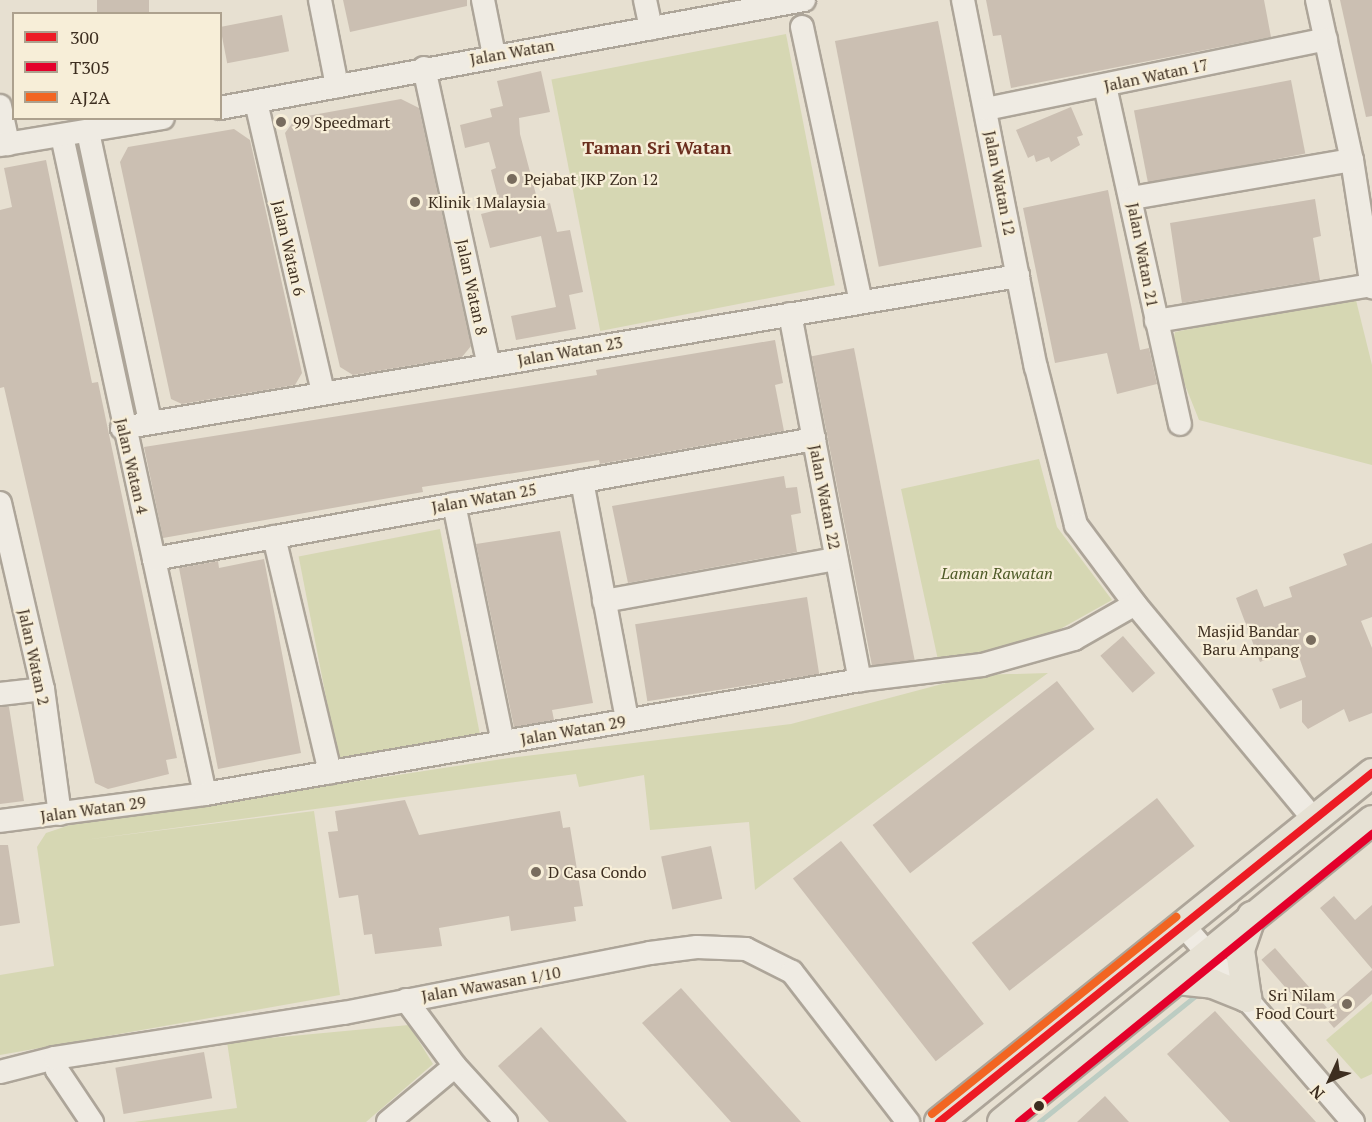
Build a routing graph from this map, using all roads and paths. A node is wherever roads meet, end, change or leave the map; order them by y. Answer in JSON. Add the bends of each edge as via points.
{"nodes":[{"id":1,"x":320,"y":0,"type":"edge"},
{"id":2,"x":483,"y":0,"type":"edge"},
{"id":3,"x":645,"y":0,"type":"edge"},
{"id":4,"x":802,"y":0,"type":"edge"},
{"id":5,"x":963,"y":0,"type":"edge"},
{"id":6,"x":1317,"y":0,"type":"edge"},
{"id":7,"x":802,"y":27,"type":"dead end"},
{"id":8,"x":651,"y":28,"type":"junction"},
{"id":9,"x":1326,"y":39,"type":"junction"},
{"id":10,"x":494,"y":55,"type":"junction"},
{"id":11,"x":424,"y":68,"type":"junction"},
{"id":12,"x":337,"y":86,"type":"junction"},
{"id":13,"x":1106,"y":86,"type":"junction"},
{"id":14,"x":256,"y":102,"type":"junction"},
{"id":15,"x":0,"y":106,"type":"edge"},
{"id":16,"x":222,"y":108,"type":"edge"},
{"id":17,"x":986,"y":109,"type":"junction"},
{"id":18,"x":152,"y":120,"type":"edge"},
{"id":19,"x":88,"y":132,"type":"junction"},
{"id":20,"x":62,"y":136,"type":"junction"},
{"id":21,"x":4,"y":144,"type":"edge"},
{"id":22,"x":1352,"y":160,"type":"junction"},
{"id":23,"x":1132,"y":198,"type":"junction"},
{"id":24,"x":1018,"y":276,"type":"junction"},
{"id":25,"x":1372,"y":286,"type":"edge"},
{"id":26,"x":861,"y":302,"type":"junction"},
{"id":27,"x":790,"y":314,"type":"junction"},
{"id":28,"x":1156,"y":321,"type":"junction"},
{"id":29,"x":489,"y":365,"type":"junction"},
{"id":30,"x":323,"y":393,"type":"junction"},
{"id":31,"x":150,"y":422,"type":"junction"},
{"id":32,"x":1180,"y":424,"type":"dead end"},
{"id":33,"x":122,"y":428,"type":"junction"},
{"id":34,"x":814,"y":439,"type":"junction"},
{"id":35,"x":582,"y":481,"type":"junction"},
{"id":36,"x":0,"y":502,"type":"edge"},
{"id":37,"x":454,"y":504,"type":"junction"},
{"id":38,"x":274,"y":537,"type":"junction"},
{"id":39,"x":154,"y":559,"type":"junction"},
{"id":40,"x":836,"y":559,"type":"junction"},
{"id":41,"x":604,"y":601,"type":"junction"},
{"id":42,"x":1134,"y":604,"type":"junction"},
{"id":43,"x":860,"y":680,"type":"junction"},
{"id":44,"x":43,"y":689,"type":"junction"},
{"id":45,"x":0,"y":694,"type":"edge"},
{"id":46,"x":627,"y":720,"type":"junction"},
{"id":47,"x":503,"y":742,"type":"junction"},
{"id":48,"x":330,"y":772,"type":"junction"},
{"id":49,"x":1372,"y":773,"type":"edge"},
{"id":50,"x":205,"y":794,"type":"junction"},
{"id":51,"x":60,"y":814,"type":"junction"},
{"id":52,"x":1312,"y":817,"type":"junction"},
{"id":53,"x":1372,"y":820,"type":"edge"},
{"id":54,"x":0,"y":821,"type":"edge"},
{"id":55,"x":1252,"y":916,"type":"junction"},
{"id":56,"x":1183,"y":925,"type":"junction"},
{"id":57,"x":1208,"y":954,"type":"junction"},
{"id":58,"x":1178,"y":980,"type":"junction"},
{"id":59,"x":1247,"y":998,"type":"junction"},
{"id":60,"x":405,"y":1000,"type":"junction"},
{"id":61,"x":56,"y":1058,"type":"junction"},
{"id":62,"x":455,"y":1066,"type":"junction"},
{"id":63,"x":0,"y":1072,"type":"edge"},
{"id":64,"x":92,"y":1122,"type":"edge"},
{"id":65,"x":388,"y":1122,"type":"edge"},
{"id":66,"x":506,"y":1122,"type":"edge"},
{"id":67,"x":908,"y":1122,"type":"edge"},
{"id":68,"x":939,"y":1122,"type":"edge"},
{"id":69,"x":1002,"y":1122,"type":"edge"},
{"id":70,"x":1353,"y":1122,"type":"edge"}],
"edges":[{"from":1,"to":12,"type":"street"},
{"from":2,"to":10,"type":"street"},
{"from":3,"to":8,"type":"street"},
{"from":4,"to":8,"type":"street","name":"Jalan Watan"},
{"from":5,"to":17,"type":"street","name":"Jalan Watan 12"},
{"from":6,"to":9,"type":"street"},
{"from":7,"to":26,"type":"street"},
{"from":8,"to":10,"type":"street","name":"Jalan Watan"},
{"from":9,"to":13,"type":"street","name":"Jalan Watan 17"},
{"from":9,"to":22,"type":"street"},
{"from":10,"to":11,"type":"street","name":"Jalan Watan"},
{"from":11,"to":12,"type":"street","name":"Jalan Watan"},
{"from":11,"to":29,"type":"street","name":"Jalan Watan 8"},
{"from":12,"to":14,"type":"street","name":"Jalan Watan"},
{"from":13,"to":17,"type":"street","name":"Jalan Watan 17"},
{"from":13,"to":23,"type":"street","name":"Jalan Watan 21"},
{"from":14,"to":16,"type":"street","name":"Jalan Watan"},
{"from":14,"to":30,"type":"street","name":"Jalan Watan 6"},
{"from":15,"to":21,"type":"street"},
{"from":17,"to":24,"type":"street","name":"Jalan Watan 12"},
{"from":18,"to":19,"type":"street"},
{"from":19,"to":20,"type":"street"},
{"from":19,"to":31,"type":"street","name":"Jalan Watan 4"},
{"from":20,"to":21,"type":"street"},
{"from":20,"to":33,"type":"street","name":"Jalan Watan 4"},
{"from":22,"to":23,"type":"street"},
{"from":22,"to":25,"type":"street"},
{"from":23,"to":28,"type":"street","name":"Jalan Watan 21"},
{"from":24,"to":26,"type":"street","name":"Jalan Watan 23"},
{"from":24,"to":42,"type":"street","name":"Jalan Watan 12","via":[[1036,367],[1076,525]]},
{"from":25,"to":28,"type":"street"},
{"from":26,"to":27,"type":"street","name":"Jalan Watan 23"},
{"from":27,"to":29,"type":"street","name":"Jalan Watan 23"},
{"from":27,"to":34,"type":"street","name":"Jalan Watan 22"},
{"from":28,"to":32,"type":"street","name":"Jalan Watan 21"},
{"from":29,"to":30,"type":"street","name":"Jalan Watan 23"},
{"from":30,"to":31,"type":"street","name":"Jalan Watan 23"},
{"from":31,"to":33,"type":"street","name":"Jalan Watan 23"},
{"from":33,"to":39,"type":"street","name":"Jalan Watan 4"},
{"from":34,"to":35,"type":"street","name":"Jalan Watan 25"},
{"from":34,"to":40,"type":"street","name":"Jalan Watan 22"},
{"from":35,"to":37,"type":"street","name":"Jalan Watan 25"},
{"from":35,"to":41,"type":"street"},
{"from":36,"to":44,"type":"street","name":"Jalan Watan 2"},
{"from":37,"to":38,"type":"street","name":"Jalan Watan 25"},
{"from":37,"to":47,"type":"street"},
{"from":38,"to":39,"type":"street","name":"Jalan Watan 25"},
{"from":38,"to":48,"type":"street"},
{"from":39,"to":50,"type":"street","name":"Jalan Watan 4"},
{"from":40,"to":41,"type":"street"},
{"from":40,"to":43,"type":"street","name":"Jalan Watan 22"},
{"from":41,"to":46,"type":"street"},
{"from":42,"to":43,"type":"street","name":"Jalan Watan 29","via":[[1074,639],[1024,657]]},
{"from":42,"to":52,"type":"street","name":"Jalan Watan 12"},
{"from":43,"to":46,"type":"street","name":"Jalan Watan 29"},
{"from":44,"to":45,"type":"street"},
{"from":44,"to":51,"type":"street","name":"Jalan Watan 2"},
{"from":46,"to":47,"type":"street","name":"Jalan Watan 29"},
{"from":47,"to":48,"type":"street","name":"Jalan Watan 29"},
{"from":48,"to":50,"type":"street","name":"Jalan Watan 29"},
{"from":49,"to":52,"type":"main road"},
{"from":50,"to":51,"type":"street","name":"Jalan Watan 29"},
{"from":51,"to":54,"type":"street","name":"Jalan Watan 29"},
{"from":52,"to":56,"type":"main road"},
{"from":53,"to":55,"type":"main road"},
{"from":55,"to":57,"type":"main road"},
{"from":55,"to":59,"type":"main road","via":[[1240,950]]},
{"from":56,"to":57,"type":"street"},
{"from":56,"to":68,"type":"main road"},
{"from":57,"to":58,"type":"main road"},
{"from":57,"to":59,"type":"street"},
{"from":58,"to":59,"type":"main road","via":[[1213,984]]},
{"from":58,"to":69,"type":"main road"},
{"from":59,"to":70,"type":"street"},
{"from":60,"to":61,"type":"street","name":"Jalan Wawasan 1/10"},
{"from":60,"to":62,"type":"street"},
{"from":60,"to":67,"type":"street","name":"Jalan Wawasan 1/10","via":[[650,953],[697,947],[746,949],[792,972]]},
{"from":61,"to":63,"type":"street","name":"Jalan Wawasan 1/10"},
{"from":61,"to":64,"type":"street","via":[[57,1070]]},
{"from":62,"to":65,"type":"street"},
{"from":62,"to":66,"type":"street"}]}
